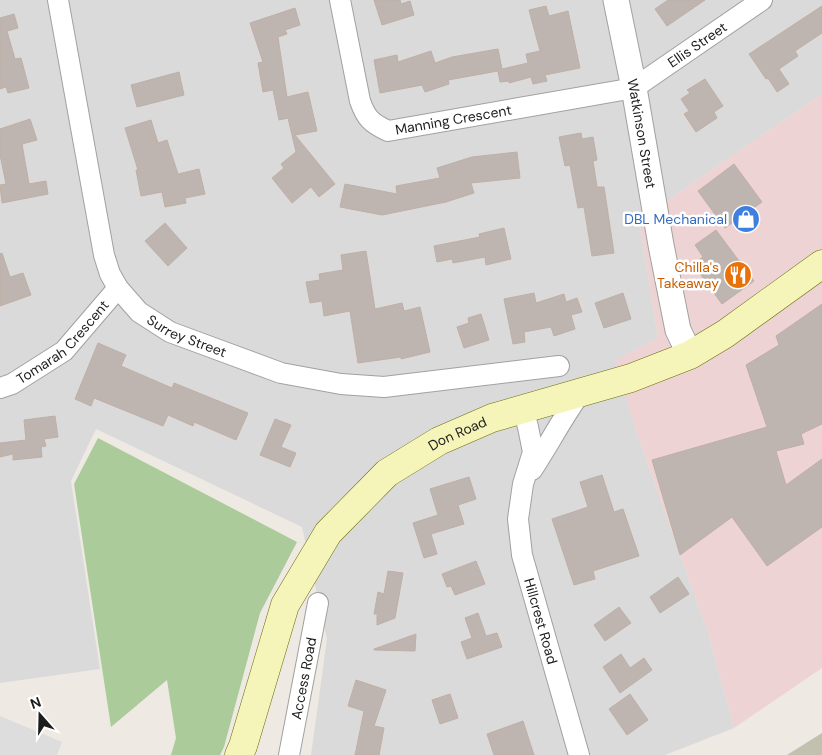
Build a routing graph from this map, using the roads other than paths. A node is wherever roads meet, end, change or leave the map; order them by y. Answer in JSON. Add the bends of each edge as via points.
{"nodes":[{"id":1,"x":58,"y":0,"type":"edge"},
{"id":2,"x":340,"y":0,"type":"edge"},
{"id":3,"x":616,"y":0,"type":"edge"},
{"id":4,"x":762,"y":0,"type":"edge"},
{"id":5,"x":634,"y":88,"type":"junction"},
{"id":6,"x":822,"y":264,"type":"edge"},
{"id":7,"x":118,"y":288,"type":"junction"},
{"id":8,"x":690,"y":355,"type":"junction"},
{"id":9,"x":559,"y":366,"type":"dead end"},
{"id":10,"x":0,"y":388,"type":"edge"},
{"id":11,"x":581,"y":392,"type":"junction"},
{"id":12,"x":523,"y":409,"type":"junction"},
{"id":13,"x":523,"y":484,"type":"junction"},
{"id":14,"x":318,"y":603,"type":"dead end"},
{"id":15,"x":239,"y":755,"type":"edge"},
{"id":16,"x":289,"y":755,"type":"edge"},
{"id":17,"x":579,"y":755,"type":"edge"}],
"edges":[{"from":1,"to":7,"type":"street","name":"Surrey Street","via":[[104,255]]},
{"from":2,"to":5,"type":"street","name":"Manning Crescent","via":[[364,112],[371,123],[388,131]]},
{"from":3,"to":5,"type":"street","name":"Watkinson Street"},
{"from":4,"to":5,"type":"street","name":"Ellis Street"},
{"from":5,"to":8,"type":"street","name":"Watkinson Street","via":[[676,321]]},
{"from":6,"to":8,"type":"main road","name":"Don Road"},
{"from":7,"to":9,"type":"street","name":"Surrey Street","via":[[139,312],[170,332],[281,373],[341,384],[384,387]]},
{"from":7,"to":10,"type":"street","name":"Tomarah Crescent","via":[[64,351],[12,384]]},
{"from":8,"to":11,"type":"main road","name":"Don Road","via":[[631,378]]},
{"from":11,"to":12,"type":"main road","name":"Don Road"},
{"from":11,"to":13,"type":"street","name":"Hillcrest Road"},
{"from":12,"to":13,"type":"street","name":"Hillcrest Road","via":[[533,452]]},
{"from":12,"to":15,"type":"main road","name":"Don Road","via":[[438,441],[387,473],[328,533],[285,605]]},
{"from":13,"to":17,"type":"street","name":"Hillcrest Road","via":[[518,519],[522,555]]},
{"from":14,"to":16,"type":"street","name":"Access Road"}]}
